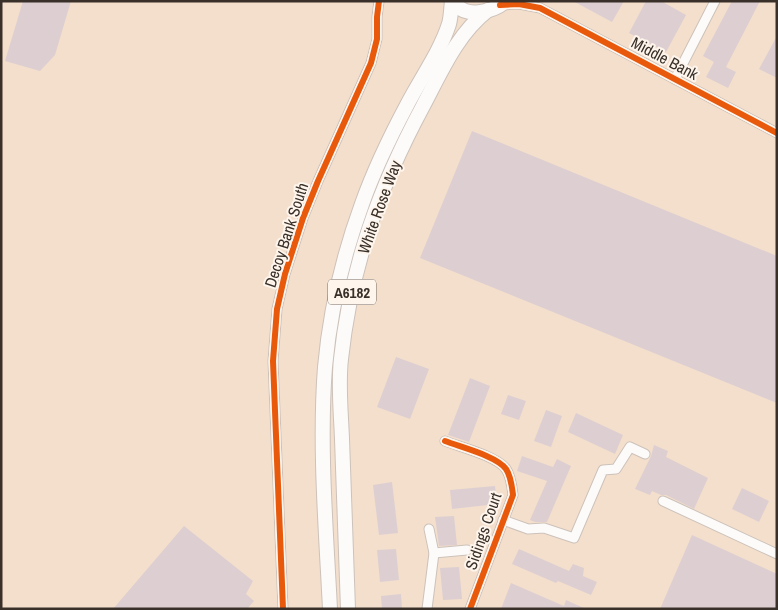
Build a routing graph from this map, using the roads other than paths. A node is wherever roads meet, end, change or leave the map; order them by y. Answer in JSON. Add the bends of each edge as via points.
{"nodes":[{"id":1,"x":379,"y":1,"type":"edge"},
{"id":2,"x":453,"y":1,"type":"edge"},
{"id":3,"x":715,"y":1,"type":"edge"},
{"id":4,"x":498,"y":5,"type":"edge"},
{"id":5,"x":536,"y":5,"type":"edge"},
{"id":6,"x":675,"y":79,"type":"junction"},
{"id":7,"x":777,"y":133,"type":"edge"},
{"id":8,"x":445,"y":441,"type":"dead end"},
{"id":9,"x":645,"y":454,"type":"dead end"},
{"id":10,"x":663,"y":500,"type":"dead end"},
{"id":11,"x":503,"y":520,"type":"junction"},
{"id":12,"x":429,"y":529,"type":"dead end"},
{"id":13,"x":467,"y":550,"type":"dead end"},
{"id":14,"x":434,"y":553,"type":"junction"},
{"id":15,"x":777,"y":554,"type":"edge"},
{"id":16,"x":349,"y":606,"type":"edge"},
{"id":17,"x":283,"y":609,"type":"edge"},
{"id":18,"x":330,"y":609,"type":"edge"},
{"id":19,"x":427,"y":609,"type":"edge"},
{"id":20,"x":470,"y":609,"type":"edge"}],
"edges":[{"from":1,"to":17,"type":"street","name":"Decoy Bank South","via":[[376,49],[303,218],[277,309],[273,361]]},
{"from":2,"to":4,"type":"highway","name":"White Rose Way","via":[[459,9],[468,12]]},
{"from":2,"to":18,"type":"highway","name":"White Rose Way","number":"A6182","via":[[444,38],[407,106],[362,203],[345,256],[332,314],[325,367],[324,428]]},
{"from":3,"to":6,"type":"street"},
{"from":4,"to":5,"type":"street","name":"Middle Bank"},
{"from":4,"to":16,"type":"highway","name":"White Rose Way","number":"A6182","via":[[470,25],[450,55],[386,179],[358,263],[340,362]]},
{"from":5,"to":6,"type":"street","name":"Middle Bank"},
{"from":6,"to":7,"type":"street","name":"Middle Bank"},
{"from":8,"to":11,"type":"street","name":"Sidings Court","via":[[495,460],[506,468],[513,495]]},
{"from":9,"to":11,"type":"street","via":[[630,447],[616,469],[603,470],[574,538],[544,528],[528,529]]},
{"from":10,"to":15,"type":"street"},
{"from":11,"to":20,"type":"street","name":"Sidings Court"},
{"from":12,"to":14,"type":"street"},
{"from":13,"to":14,"type":"street","name":"Sidings Court"},
{"from":14,"to":19,"type":"street"}]}
